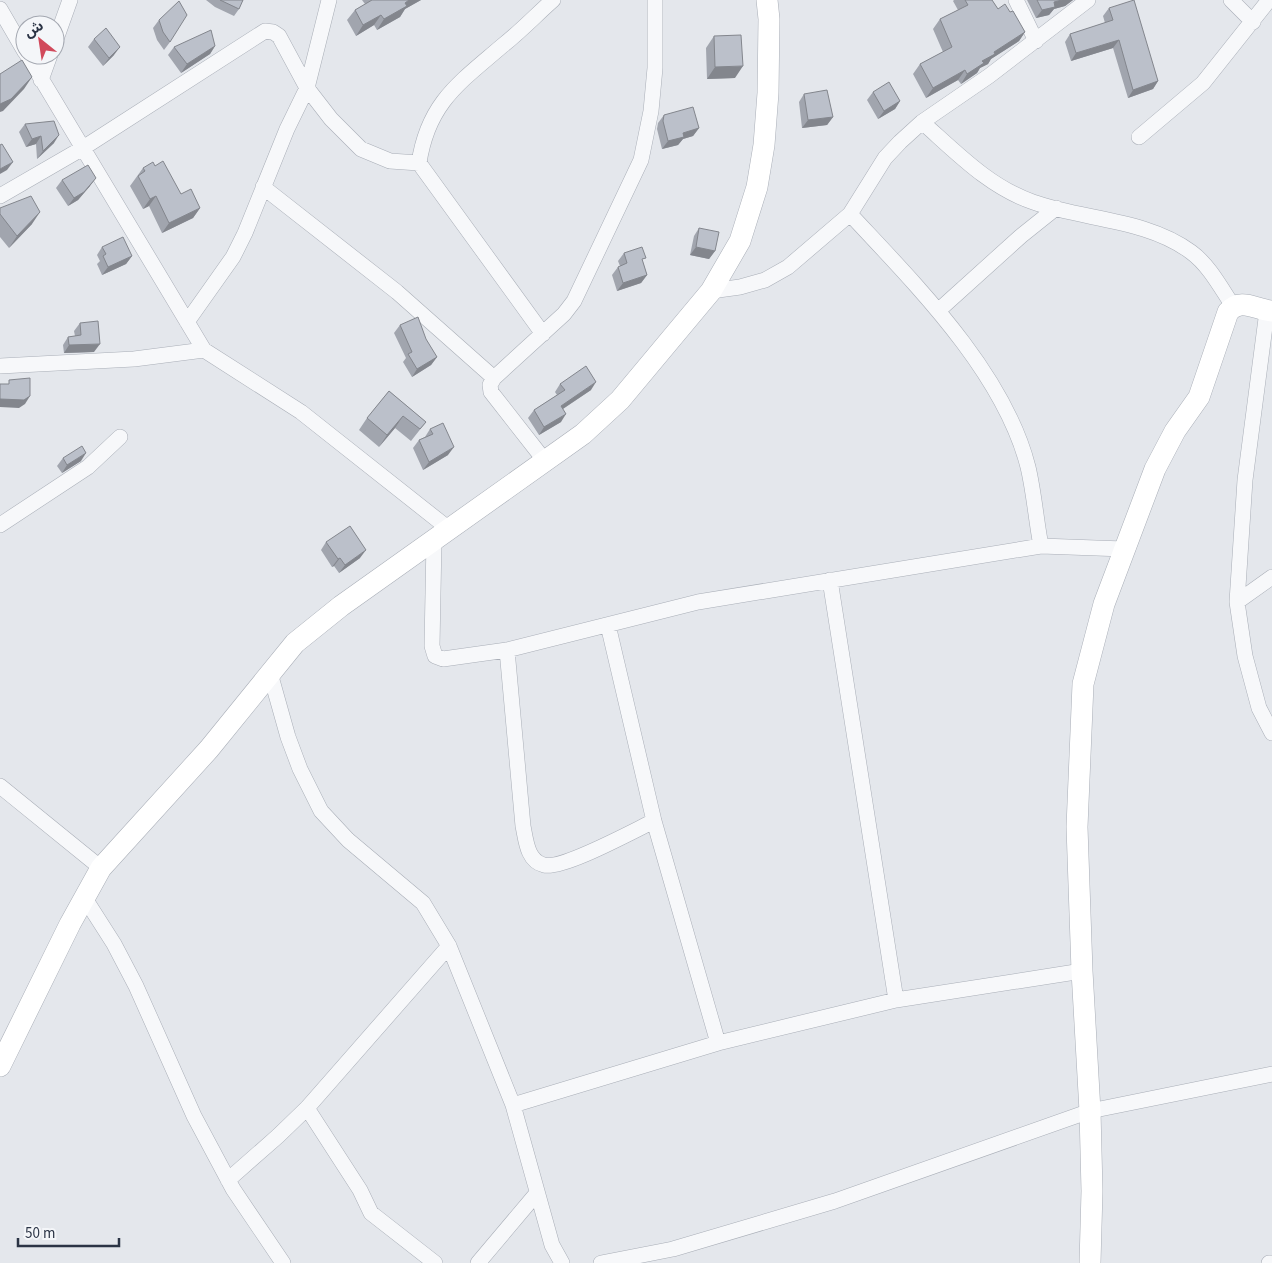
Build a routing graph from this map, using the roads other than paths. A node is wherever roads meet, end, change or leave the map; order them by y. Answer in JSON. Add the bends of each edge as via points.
{"nodes":[{"id":1,"x":70,"y":0,"type":"edge"},
{"id":2,"x":329,"y":0,"type":"edge"},
{"id":3,"x":553,"y":0,"type":"edge"},
{"id":4,"x":655,"y":0,"type":"edge"},
{"id":5,"x":767,"y":0,"type":"edge"},
{"id":6,"x":1016,"y":0,"type":"edge"},
{"id":7,"x":1088,"y":0,"type":"edge"},
{"id":8,"x":1231,"y":0,"type":"edge"},
{"id":9,"x":1269,"y":0,"type":"edge"},
{"id":10,"x":0,"y":9,"type":"edge"},
{"id":11,"x":65,"y":15,"type":"edge"},
{"id":12,"x":1253,"y":22,"type":"junction"},
{"id":13,"x":15,"y":35,"type":"edge"},
{"id":14,"x":1036,"y":41,"type":"junction"},
{"id":15,"x":32,"y":65,"type":"edge"},
{"id":16,"x":46,"y":65,"type":"edge"},
{"id":17,"x":41,"y":80,"type":"junction"},
{"id":18,"x":307,"y":88,"type":"junction"},
{"id":19,"x":922,"y":122,"type":"junction"},
{"id":20,"x":1139,"y":137,"type":"dead end"},
{"id":21,"x":83,"y":148,"type":"junction"},
{"id":22,"x":418,"y":164,"type":"junction"},
{"id":23,"x":263,"y":188,"type":"junction"},
{"id":24,"x":0,"y":196,"type":"edge"},
{"id":25,"x":1056,"y":208,"type":"junction"},
{"id":26,"x":850,"y":214,"type":"junction"},
{"id":27,"x":712,"y":291,"type":"junction"},
{"id":28,"x":1233,"y":306,"type":"junction"},
{"id":29,"x":939,"y":310,"type":"junction"},
{"id":30,"x":1270,"y":311,"type":"edge"},
{"id":31,"x":187,"y":322,"type":"junction"},
{"id":32,"x":542,"y":334,"type":"junction"},
{"id":33,"x":204,"y":350,"type":"junction"},
{"id":34,"x":0,"y":366,"type":"edge"},
{"id":35,"x":494,"y":378,"type":"junction"},
{"id":36,"x":120,"y":437,"type":"dead end"},
{"id":37,"x":545,"y":461,"type":"junction"},
{"id":38,"x":0,"y":524,"type":"edge"},
{"id":39,"x":442,"y":534,"type":"junction"},
{"id":40,"x":1041,"y":546,"type":"junction"},
{"id":41,"x":1124,"y":549,"type":"junction"},
{"id":42,"x":1272,"y":577,"type":"edge"},
{"id":43,"x":830,"y":580,"type":"junction"},
{"id":44,"x":1237,"y":602,"type":"junction"},
{"id":45,"x":608,"y":625,"type":"junction"},
{"id":46,"x":507,"y":650,"type":"junction"},
{"id":47,"x":270,"y":673,"type":"junction"},
{"id":48,"x":1272,"y":733,"type":"edge"},
{"id":49,"x":0,"y":786,"type":"edge"},
{"id":50,"x":654,"y":821,"type":"junction"},
{"id":51,"x":101,"y":868,"type":"junction"},
{"id":52,"x":84,"y":897,"type":"junction"},
{"id":53,"x":448,"y":946,"type":"junction"},
{"id":54,"x":1082,"y":971,"type":"junction"},
{"id":55,"x":896,"y":1000,"type":"junction"},
{"id":56,"x":718,"y":1044,"type":"junction"},
{"id":57,"x":0,"y":1066,"type":"edge"},
{"id":58,"x":1272,"y":1074,"type":"edge"},
{"id":59,"x":513,"y":1105,"type":"junction"},
{"id":60,"x":306,"y":1108,"type":"junction"},
{"id":61,"x":1090,"y":1111,"type":"junction"},
{"id":62,"x":228,"y":1180,"type":"junction"},
{"id":63,"x":537,"y":1193,"type":"junction"},
{"id":64,"x":673,"y":1256,"type":"edge"},
{"id":65,"x":283,"y":1263,"type":"edge"},
{"id":66,"x":435,"y":1263,"type":"edge"},
{"id":67,"x":478,"y":1263,"type":"edge"},
{"id":68,"x":562,"y":1263,"type":"edge"},
{"id":69,"x":601,"y":1263,"type":"edge"},
{"id":70,"x":1090,"y":1263,"type":"edge"}],
"edges":[{"from":1,"to":11,"type":"street"},
{"from":2,"to":18,"type":"street"},
{"from":3,"to":22,"type":"street","via":[[458,82],[422,138]]},
{"from":4,"to":32,"type":"street","via":[[655,76],[641,160],[574,301]]},
{"from":5,"to":27,"type":"street","via":[[768,93],[764,145],[756,188],[740,241]]},
{"from":6,"to":14,"type":"street"},
{"from":7,"to":14,"type":"street"},
{"from":8,"to":12,"type":"street"},
{"from":9,"to":12,"type":"street"},
{"from":10,"to":13,"type":"street"},
{"from":12,"to":20,"type":"street","via":[[1203,83]]},
{"from":14,"to":19,"type":"street"},
{"from":15,"to":17,"type":"street"},
{"from":16,"to":17,"type":"street"},
{"from":17,"to":21,"type":"street"},
{"from":18,"to":21,"type":"street","via":[[279,36],[265,31]]},
{"from":18,"to":22,"type":"street","via":[[331,119],[361,149],[390,160]]},
{"from":18,"to":23,"type":"street"},
{"from":19,"to":25,"type":"street","via":[[998,185],[1032,202]]},
{"from":19,"to":26,"type":"street","via":[[885,158]]},
{"from":21,"to":24,"type":"street"},
{"from":21,"to":31,"type":"street"},
{"from":22,"to":32,"type":"street"},
{"from":23,"to":31,"type":"street","via":[[232,257]]},
{"from":23,"to":35,"type":"street","via":[[397,292]]},
{"from":25,"to":28,"type":"street","via":[[1132,225],[1192,252]]},
{"from":25,"to":29,"type":"street"},
{"from":26,"to":27,"type":"street","via":[[773,276],[740,287]]},
{"from":26,"to":29,"type":"street"},
{"from":27,"to":37,"type":"street","via":[[620,400],[583,434]]},
{"from":28,"to":30,"type":"street","via":[[1251,305]]},
{"from":28,"to":41,"type":"street","via":[[1224,320],[1199,397],[1164,449]]},
{"from":29,"to":40,"type":"street","via":[[998,395],[1011,422],[1028,467]]},
{"from":30,"to":44,"type":"street","via":[[1245,480]]},
{"from":31,"to":33,"type":"street"},
{"from":32,"to":35,"type":"street"},
{"from":33,"to":34,"type":"street","via":[[134,358]]},
{"from":33,"to":39,"type":"street","via":[[301,412]]},
{"from":35,"to":37,"type":"street","via":[[491,392]]},
{"from":36,"to":38,"type":"street","via":[[88,467]]},
{"from":37,"to":39,"type":"street"},
{"from":39,"to":46,"type":"street","via":[[432,646],[435,656],[448,659]]},
{"from":39,"to":47,"type":"street","via":[[312,628]]},
{"from":40,"to":41,"type":"street"},
{"from":40,"to":43,"type":"street"},
{"from":41,"to":54,"type":"street","via":[[1104,604],[1083,684],[1077,828]]},
{"from":42,"to":44,"type":"street"},
{"from":43,"to":45,"type":"street","via":[[698,602]]},
{"from":43,"to":55,"type":"street"},
{"from":44,"to":48,"type":"street","via":[[1247,665],[1259,708]]},
{"from":45,"to":46,"type":"street"},
{"from":45,"to":50,"type":"street"},
{"from":46,"to":50,"type":"street","via":[[524,826],[529,851],[535,860],[544,865],[565,863]]},
{"from":47,"to":51,"type":"street","via":[[209,749]]},
{"from":47,"to":53,"type":"street","via":[[288,737],[321,811],[348,840],[423,903]]},
{"from":49,"to":51,"type":"street"},
{"from":50,"to":56,"type":"street"},
{"from":51,"to":52,"type":"street"},
{"from":52,"to":57,"type":"street"},
{"from":52,"to":62,"type":"street","via":[[136,986],[194,1116]]},
{"from":53,"to":59,"type":"street"},
{"from":53,"to":60,"type":"street"},
{"from":54,"to":55,"type":"street"},
{"from":54,"to":61,"type":"street"},
{"from":55,"to":56,"type":"street"},
{"from":56,"to":59,"type":"street"},
{"from":58,"to":61,"type":"street"},
{"from":59,"to":63,"type":"street"},
{"from":60,"to":62,"type":"street"},
{"from":60,"to":66,"type":"street","via":[[360,1190],[371,1213]]},
{"from":61,"to":64,"type":"street"},
{"from":61,"to":70,"type":"street"},
{"from":62,"to":65,"type":"street"},
{"from":63,"to":67,"type":"street"},
{"from":63,"to":68,"type":"street","via":[[552,1245]]},
{"from":64,"to":69,"type":"street"}]}
